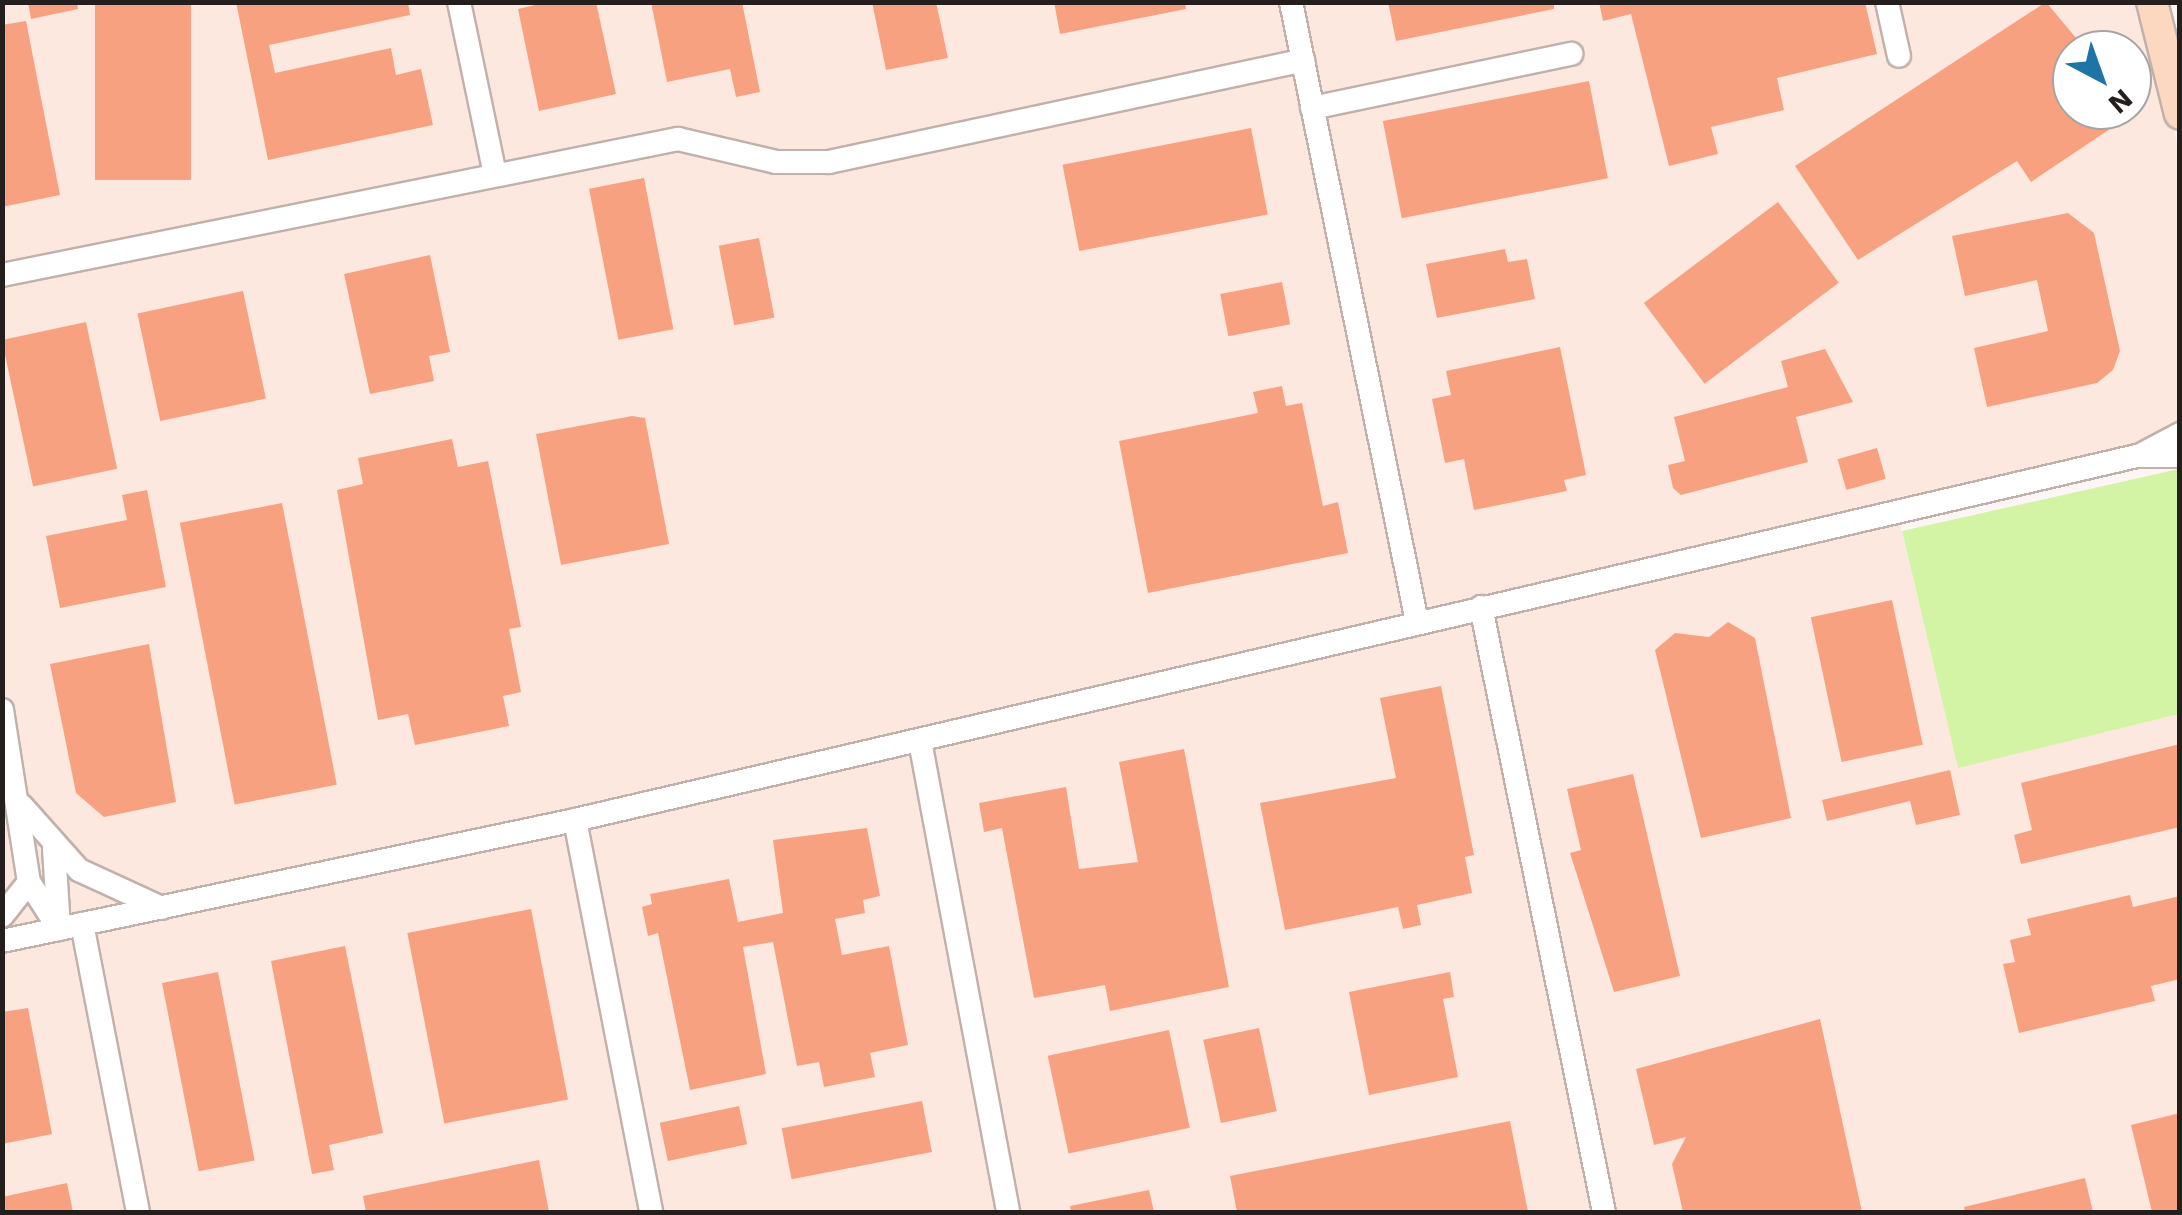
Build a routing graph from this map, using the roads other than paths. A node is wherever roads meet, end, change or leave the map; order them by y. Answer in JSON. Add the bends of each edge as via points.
{"nodes":[{"id":1,"x":458,"y":2,"type":"edge"},
{"id":2,"x":1291,"y":2,"type":"edge"},
{"id":3,"x":1886,"y":2,"type":"edge"},
{"id":4,"x":2152,"y":2,"type":"edge"},
{"id":5,"x":1571,"y":54,"type":"dead end"},
{"id":6,"x":1899,"y":56,"type":"dead end"},
{"id":7,"x":1303,"y":60,"type":"junction"},
{"id":8,"x":1312,"y":108,"type":"junction"},
{"id":9,"x":2180,"y":114,"type":"edge"},
{"id":10,"x":494,"y":170,"type":"junction"},
{"id":11,"x":2,"y":275,"type":"edge"},
{"id":12,"x":2180,"y":434,"type":"edge"},
{"id":13,"x":2137,"y":456,"type":"junction"},
{"id":14,"x":2180,"y":456,"type":"edge"},
{"id":15,"x":1481,"y":607,"type":"junction"},
{"id":16,"x":1417,"y":622,"type":"junction"},
{"id":17,"x":2,"y":710,"type":"edge"},
{"id":18,"x":920,"y":741,"type":"junction"},
{"id":19,"x":20,"y":803,"type":"junction"},
{"id":20,"x":575,"y":820,"type":"junction"},
{"id":21,"x":54,"y":849,"type":"junction"},
{"id":22,"x":29,"y":882,"type":"junction"},
{"id":23,"x":162,"y":908,"type":"junction"},
{"id":24,"x":2,"y":916,"type":"edge"},
{"id":25,"x":70,"y":926,"type":"junction"},
{"id":26,"x":2,"y":941,"type":"edge"},
{"id":27,"x":138,"y":1212,"type":"edge"},
{"id":28,"x":651,"y":1212,"type":"edge"},
{"id":29,"x":1008,"y":1212,"type":"edge"},
{"id":30,"x":1604,"y":1212,"type":"edge"}],
"edges":[{"from":1,"to":10,"type":"street"},
{"from":2,"to":7,"type":"street"},
{"from":3,"to":6,"type":"street"},
{"from":4,"to":9,"type":"main road"},
{"from":5,"to":8,"type":"street"},
{"from":7,"to":8,"type":"street"},
{"from":7,"to":10,"type":"street","via":[[829,162],[776,162],[678,138]]},
{"from":8,"to":16,"type":"street"},
{"from":10,"to":11,"type":"street"},
{"from":12,"to":13,"type":"street"},
{"from":13,"to":14,"type":"street"},
{"from":13,"to":15,"type":"street"},
{"from":15,"to":16,"type":"street"},
{"from":15,"to":30,"type":"street"},
{"from":16,"to":18,"type":"street"},
{"from":17,"to":19,"type":"street"},
{"from":18,"to":20,"type":"street"},
{"from":18,"to":29,"type":"street"},
{"from":19,"to":21,"type":"street"},
{"from":19,"to":22,"type":"street"},
{"from":20,"to":23,"type":"street"},
{"from":20,"to":28,"type":"street"},
{"from":21,"to":23,"type":"street"},
{"from":21,"to":25,"type":"street"},
{"from":22,"to":24,"type":"street"},
{"from":22,"to":25,"type":"street"},
{"from":23,"to":25,"type":"street"},
{"from":25,"to":26,"type":"street"},
{"from":25,"to":27,"type":"street"}]}
